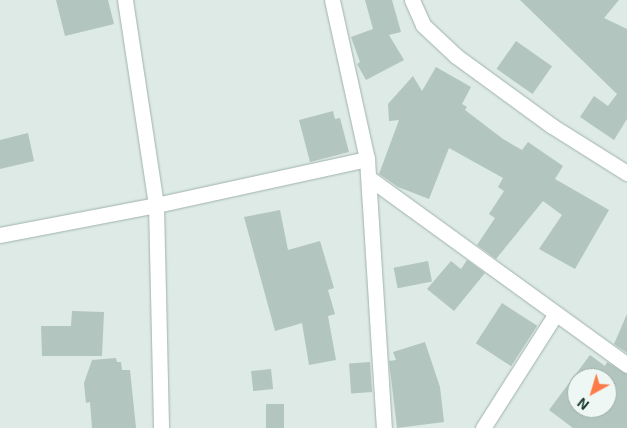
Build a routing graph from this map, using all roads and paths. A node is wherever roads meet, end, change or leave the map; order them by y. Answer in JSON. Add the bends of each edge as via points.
{"nodes":[{"id":1,"x":125,"y":0,"type":"edge"},
{"id":2,"x":332,"y":0,"type":"edge"},
{"id":3,"x":412,"y":0,"type":"edge"},
{"id":4,"x":367,"y":159,"type":"junction"},
{"id":5,"x":627,"y":173,"type":"edge"},
{"id":6,"x":368,"y":178,"type":"junction"},
{"id":7,"x":156,"y":205,"type":"junction"},
{"id":8,"x":0,"y":235,"type":"edge"},
{"id":9,"x":555,"y":315,"type":"junction"},
{"id":10,"x":627,"y":365,"type":"edge"},
{"id":11,"x":161,"y":428,"type":"edge"},
{"id":12,"x":384,"y":428,"type":"edge"},
{"id":13,"x":483,"y":428,"type":"edge"}],
"edges":[{"from":1,"to":7,"type":"street"},
{"from":2,"to":4,"type":"street"},
{"from":3,"to":5,"type":"street","via":[[423,25],[444,46],[552,126]]},
{"from":4,"to":6,"type":"street"},
{"from":4,"to":7,"type":"street"},
{"from":6,"to":9,"type":"street","via":[[439,226]]},
{"from":6,"to":12,"type":"street"},
{"from":7,"to":8,"type":"street"},
{"from":7,"to":11,"type":"street"},
{"from":9,"to":10,"type":"street"},
{"from":9,"to":13,"type":"street"}]}
